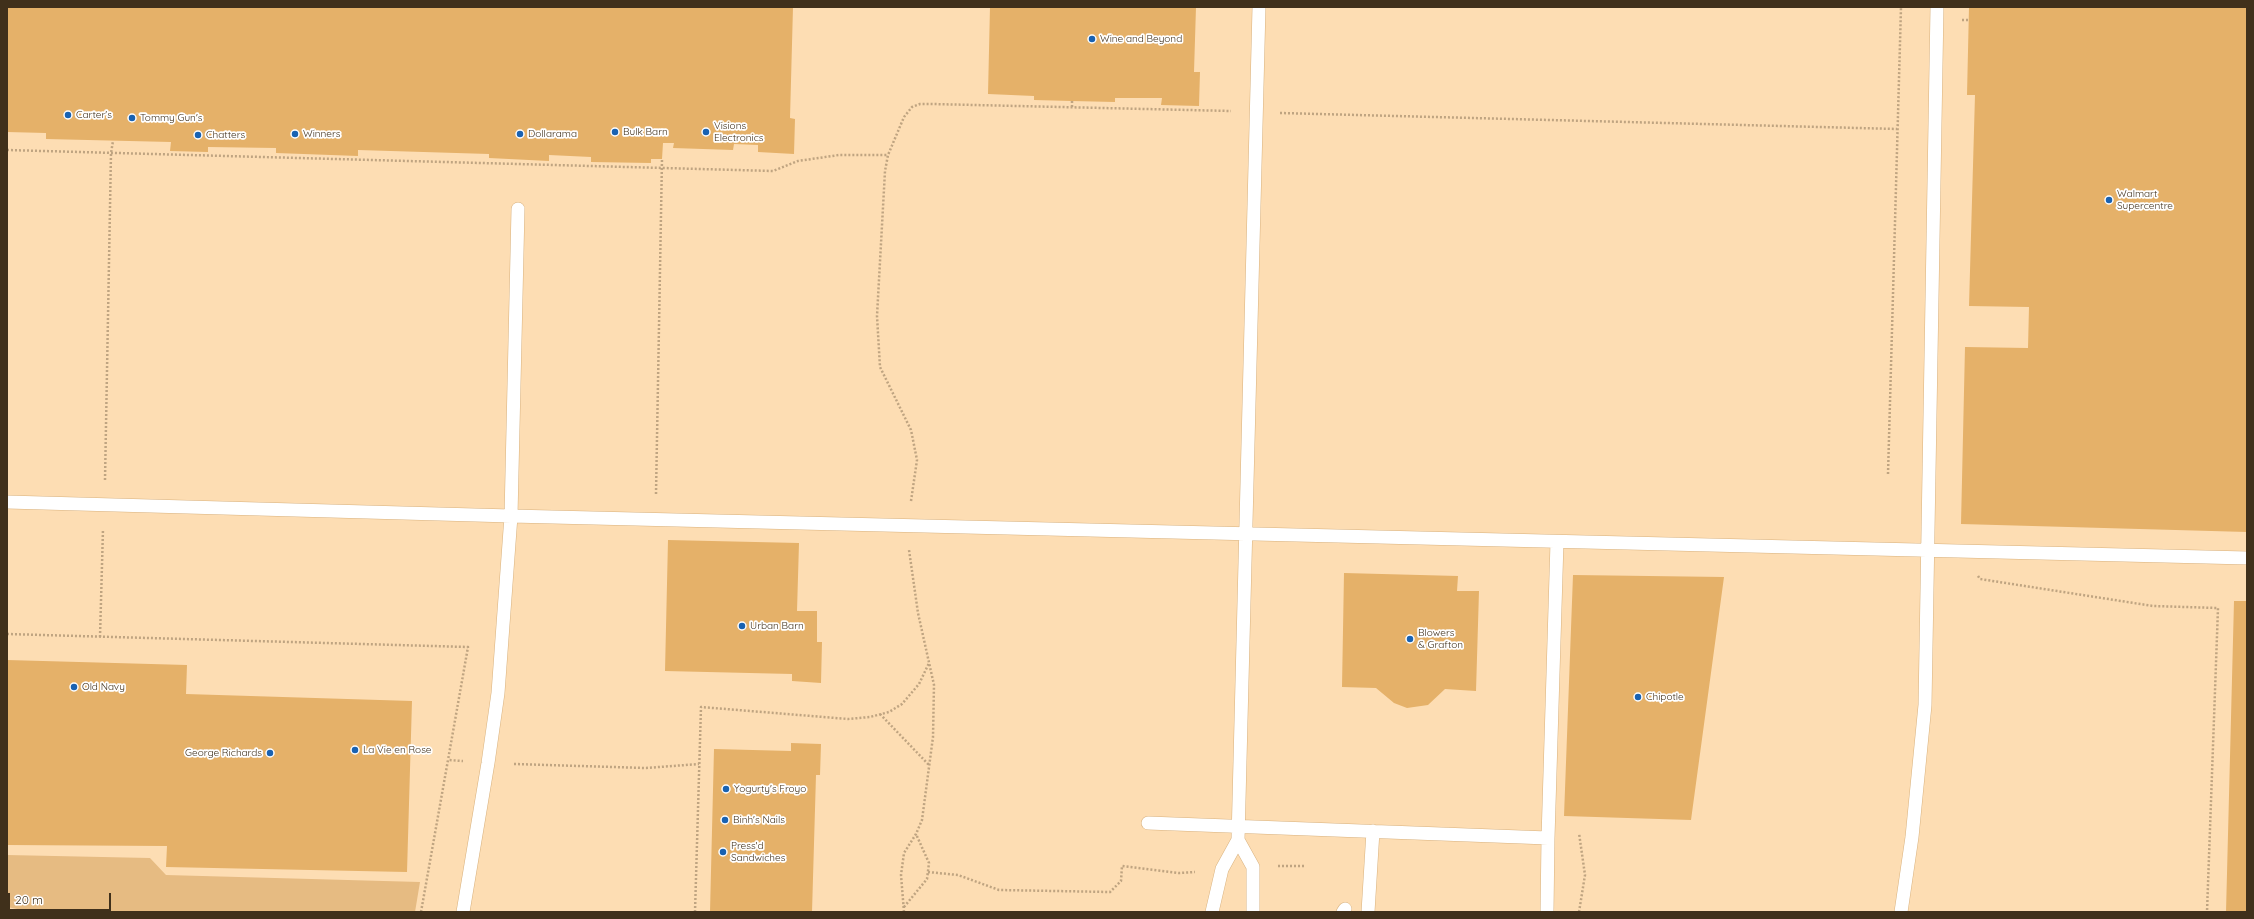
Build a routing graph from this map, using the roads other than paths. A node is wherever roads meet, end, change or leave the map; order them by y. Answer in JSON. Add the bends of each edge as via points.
{"nodes":[{"id":1,"x":1259,"y":7,"type":"edge"},
{"id":2,"x":1937,"y":7,"type":"edge"},
{"id":3,"x":518,"y":209,"type":"dead end"},
{"id":4,"x":7,"y":502,"type":"edge"},
{"id":5,"x":511,"y":516,"type":"junction"},
{"id":6,"x":1246,"y":535,"type":"junction"},
{"id":7,"x":1557,"y":542,"type":"junction"},
{"id":8,"x":1926,"y":551,"type":"junction"},
{"id":9,"x":2247,"y":558,"type":"edge"},
{"id":10,"x":1148,"y":823,"type":"dead end"},
{"id":11,"x":1238,"y":826,"type":"junction"},
{"id":12,"x":1373,"y":831,"type":"junction"},
{"id":13,"x":1548,"y":838,"type":"junction"},
{"id":14,"x":1238,"y":840,"type":"junction"},
{"id":15,"x":463,"y":912,"type":"edge"},
{"id":16,"x":1212,"y":912,"type":"edge"},
{"id":17,"x":1253,"y":912,"type":"edge"},
{"id":18,"x":1368,"y":912,"type":"edge"},
{"id":19,"x":1547,"y":912,"type":"edge"},
{"id":20,"x":1901,"y":912,"type":"edge"}],
"edges":[{"from":1,"to":6,"type":"lane"},
{"from":2,"to":8,"type":"lane"},
{"from":3,"to":5,"type":"lane"},
{"from":4,"to":5,"type":"lane"},
{"from":5,"to":6,"type":"lane"},
{"from":5,"to":15,"type":"lane","via":[[498,693]]},
{"from":6,"to":7,"type":"lane"},
{"from":6,"to":11,"type":"lane"},
{"from":7,"to":8,"type":"lane"},
{"from":7,"to":13,"type":"lane"},
{"from":8,"to":9,"type":"lane"},
{"from":8,"to":20,"type":"lane","via":[[1925,705],[1912,837]]},
{"from":10,"to":11,"type":"lane"},
{"from":11,"to":12,"type":"lane"},
{"from":11,"to":14,"type":"lane"},
{"from":12,"to":13,"type":"lane"},
{"from":12,"to":18,"type":"lane"},
{"from":13,"to":19,"type":"lane"},
{"from":14,"to":16,"type":"lane","via":[[1222,870]]},
{"from":14,"to":17,"type":"lane","via":[[1253,867]]}]}
